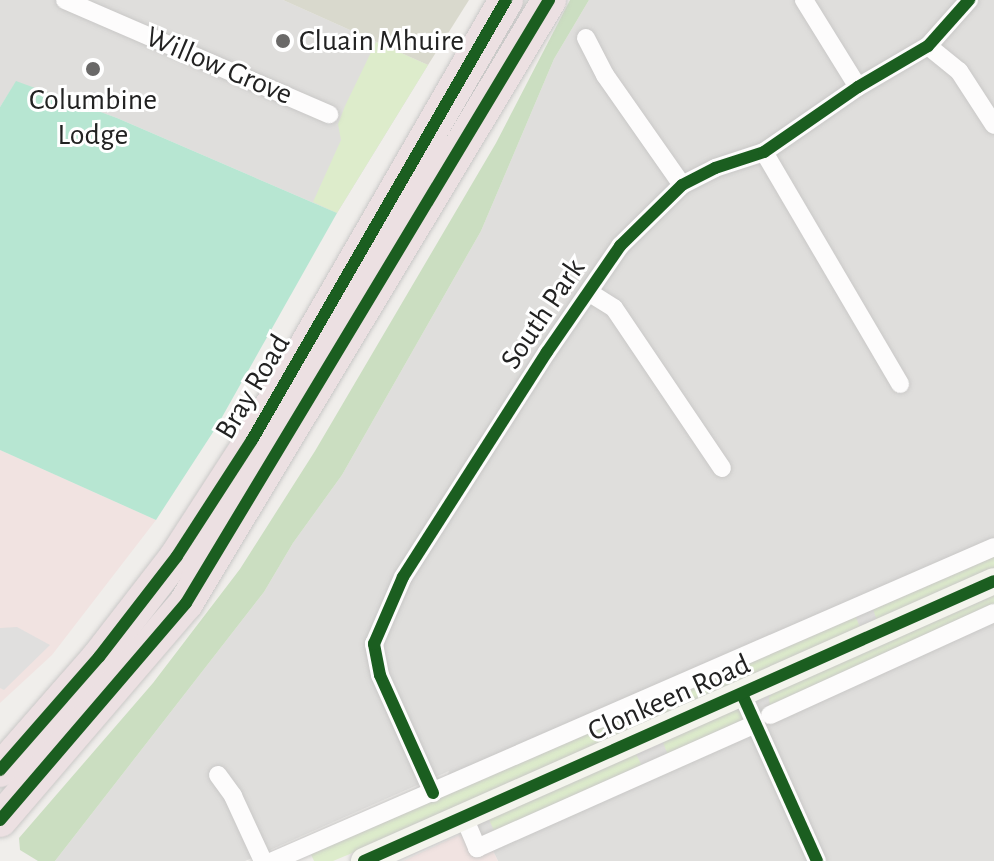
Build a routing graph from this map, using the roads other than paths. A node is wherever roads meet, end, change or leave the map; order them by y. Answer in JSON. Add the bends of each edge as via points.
{"nodes":[{"id":1,"x":65,"y":0,"type":"edge"},
{"id":2,"x":506,"y":0,"type":"edge"},
{"id":3,"x":549,"y":0,"type":"edge"},
{"id":4,"x":804,"y":0,"type":"edge"},
{"id":5,"x":969,"y":0,"type":"edge"},
{"id":6,"x":586,"y":38,"type":"dead end"},
{"id":7,"x":928,"y":46,"type":"junction"},
{"id":8,"x":858,"y":87,"type":"junction"},
{"id":9,"x":329,"y":114,"type":"dead end"},
{"id":10,"x":994,"y":125,"type":"edge"},
{"id":11,"x":764,"y":152,"type":"junction"},
{"id":12,"x":682,"y":185,"type":"junction"},
{"id":13,"x":590,"y":293,"type":"junction"},
{"id":14,"x":900,"y":384,"type":"dead end"},
{"id":15,"x":722,"y":468,"type":"dead end"},
{"id":16,"x":994,"y":547,"type":"edge"},
{"id":17,"x":994,"y":581,"type":"edge"},
{"id":18,"x":848,"y":612,"type":"junction"},
{"id":19,"x":994,"y":613,"type":"edge"},
{"id":20,"x":861,"y":641,"type":"junction"},
{"id":21,"x":742,"y":694,"type":"junction"},
{"id":22,"x":770,"y":715,"type":"dead end"},
{"id":23,"x":747,"y":728,"type":"dead end"},
{"id":24,"x":0,"y":770,"type":"edge"},
{"id":25,"x":218,"y":775,"type":"dead end"},
{"id":26,"x":433,"y":793,"type":"junction"},
{"id":27,"x":464,"y":817,"type":"junction"},
{"id":28,"x":0,"y":820,"type":"edge"},
{"id":29,"x":282,"y":859,"type":"edge"},
{"id":30,"x":263,"y":861,"type":"edge"},
{"id":31,"x":364,"y":861,"type":"edge"},
{"id":32,"x":817,"y":861,"type":"edge"}],
"edges":[{"from":1,"to":9,"type":"street","name":"Willow Grove"},
{"from":2,"to":24,"type":"highway","name":"Bray Road","via":[[260,426],[177,556],[99,657]]},
{"from":3,"to":28,"type":"highway","name":"Bray Road","via":[[186,603]]},
{"from":4,"to":8,"type":"street"},
{"from":5,"to":7,"type":"street","name":"South Park"},
{"from":6,"to":12,"type":"street","via":[[605,75]]},
{"from":7,"to":8,"type":"street","name":"South Park"},
{"from":7,"to":10,"type":"street","via":[[959,71]]},
{"from":8,"to":11,"type":"street","name":"South Park"},
{"from":11,"to":12,"type":"street","name":"South Park"},
{"from":11,"to":14,"type":"street"},
{"from":12,"to":13,"type":"street","name":"South Park","via":[[620,246]]},
{"from":13,"to":15,"type":"street","name":"South Park","via":[[614,308]]},
{"from":13,"to":26,"type":"street","name":"South Park","via":[[403,577],[374,644],[385,688]]},
{"from":16,"to":18,"type":"street","name":"Clonkeen Road"},
{"from":17,"to":20,"type":"main road","name":"Clonkeen Road"},
{"from":18,"to":20,"type":"street"},
{"from":18,"to":26,"type":"street","name":"Clonkeen Road"},
{"from":19,"to":22,"type":"street","name":"Clonkeen Road"},
{"from":20,"to":21,"type":"main road","name":"Clonkeen Road"},
{"from":21,"to":27,"type":"main road","name":"Clonkeen Road"},
{"from":21,"to":32,"type":"street"},
{"from":23,"to":27,"type":"street","name":"Clonkeen Road","via":[[477,848]]},
{"from":25,"to":30,"type":"street"},
{"from":26,"to":29,"type":"street","name":"Clonkeen Road"},
{"from":27,"to":31,"type":"main road","name":"Clonkeen Road"}]}
